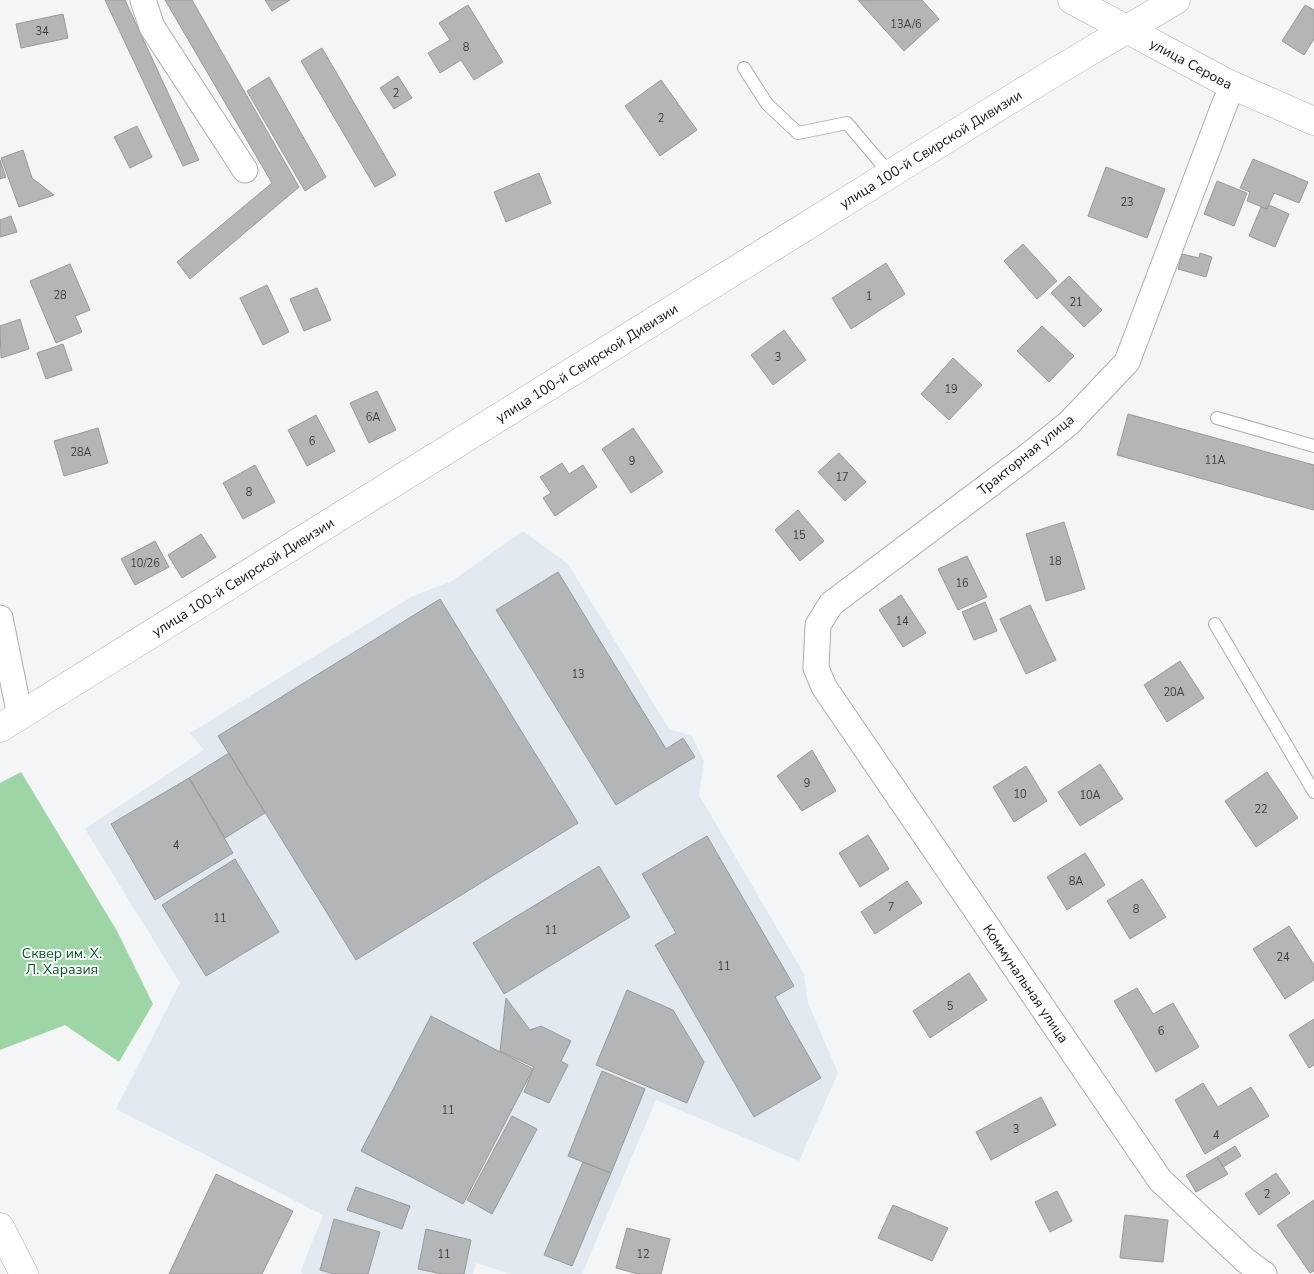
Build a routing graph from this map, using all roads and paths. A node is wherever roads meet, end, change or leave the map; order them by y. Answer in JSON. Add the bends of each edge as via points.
{"nodes":[{"id":1,"x":143,"y":0,"type":"edge"},
{"id":2,"x":1074,"y":0,"type":"edge"},
{"id":3,"x":1176,"y":0,"type":"edge"},
{"id":4,"x":1126,"y":30,"type":"junction"},
{"id":5,"x":744,"y":68,"type":"dead end"},
{"id":6,"x":1233,"y":86,"type":"junction"},
{"id":7,"x":1314,"y":121,"type":"edge"},
{"id":8,"x":245,"y":170,"type":"dead end"},
{"id":9,"x":890,"y":174,"type":"junction"},
{"id":10,"x":1217,"y":418,"type":"dead end"},
{"id":11,"x":1314,"y":446,"type":"edge"},
{"id":12,"x":0,"y":618,"type":"edge"},
{"id":13,"x":1215,"y":624,"type":"dead end"},
{"id":14,"x":816,"y":668,"type":"joint"},
{"id":15,"x":10,"y":722,"type":"edge"},
{"id":16,"x":1314,"y":792,"type":"edge"},
{"id":17,"x":0,"y":1227,"type":"edge"},
{"id":18,"x":24,"y":1274,"type":"edge"},
{"id":19,"x":1264,"y":1274,"type":"edge"}],
"edges":[{"from":1,"to":8,"type":"street","via":[[152,27]]},
{"from":2,"to":4,"type":"main road","name":"улица Серова"},
{"from":3,"to":4,"type":"main road","name":"улица 100-й Свирской Дивизии"},
{"from":4,"to":6,"type":"main road","name":"улица Серова"},
{"from":4,"to":9,"type":"main road","name":"улица 100-й Свирской Дивизии"},
{"from":5,"to":9,"type":"lane","via":[[767,104],[798,133],[847,124]]},
{"from":6,"to":7,"type":"main road","name":"улица Серова"},
{"from":6,"to":14,"type":"street","name":"Тракторная улица","via":[[1127,362],[1069,423],[831,604],[818,626]]},
{"from":9,"to":15,"type":"main road","name":"улица 100-й Свирской Дивизии"},
{"from":10,"to":11,"type":"lane"},
{"from":12,"to":15,"type":"street"},
{"from":13,"to":16,"type":"lane"},
{"from":14,"to":19,"type":"street","name":"Коммунальная улица","via":[[824,687],[1160,1180]]},
{"from":17,"to":18,"type":"main road"}]}
